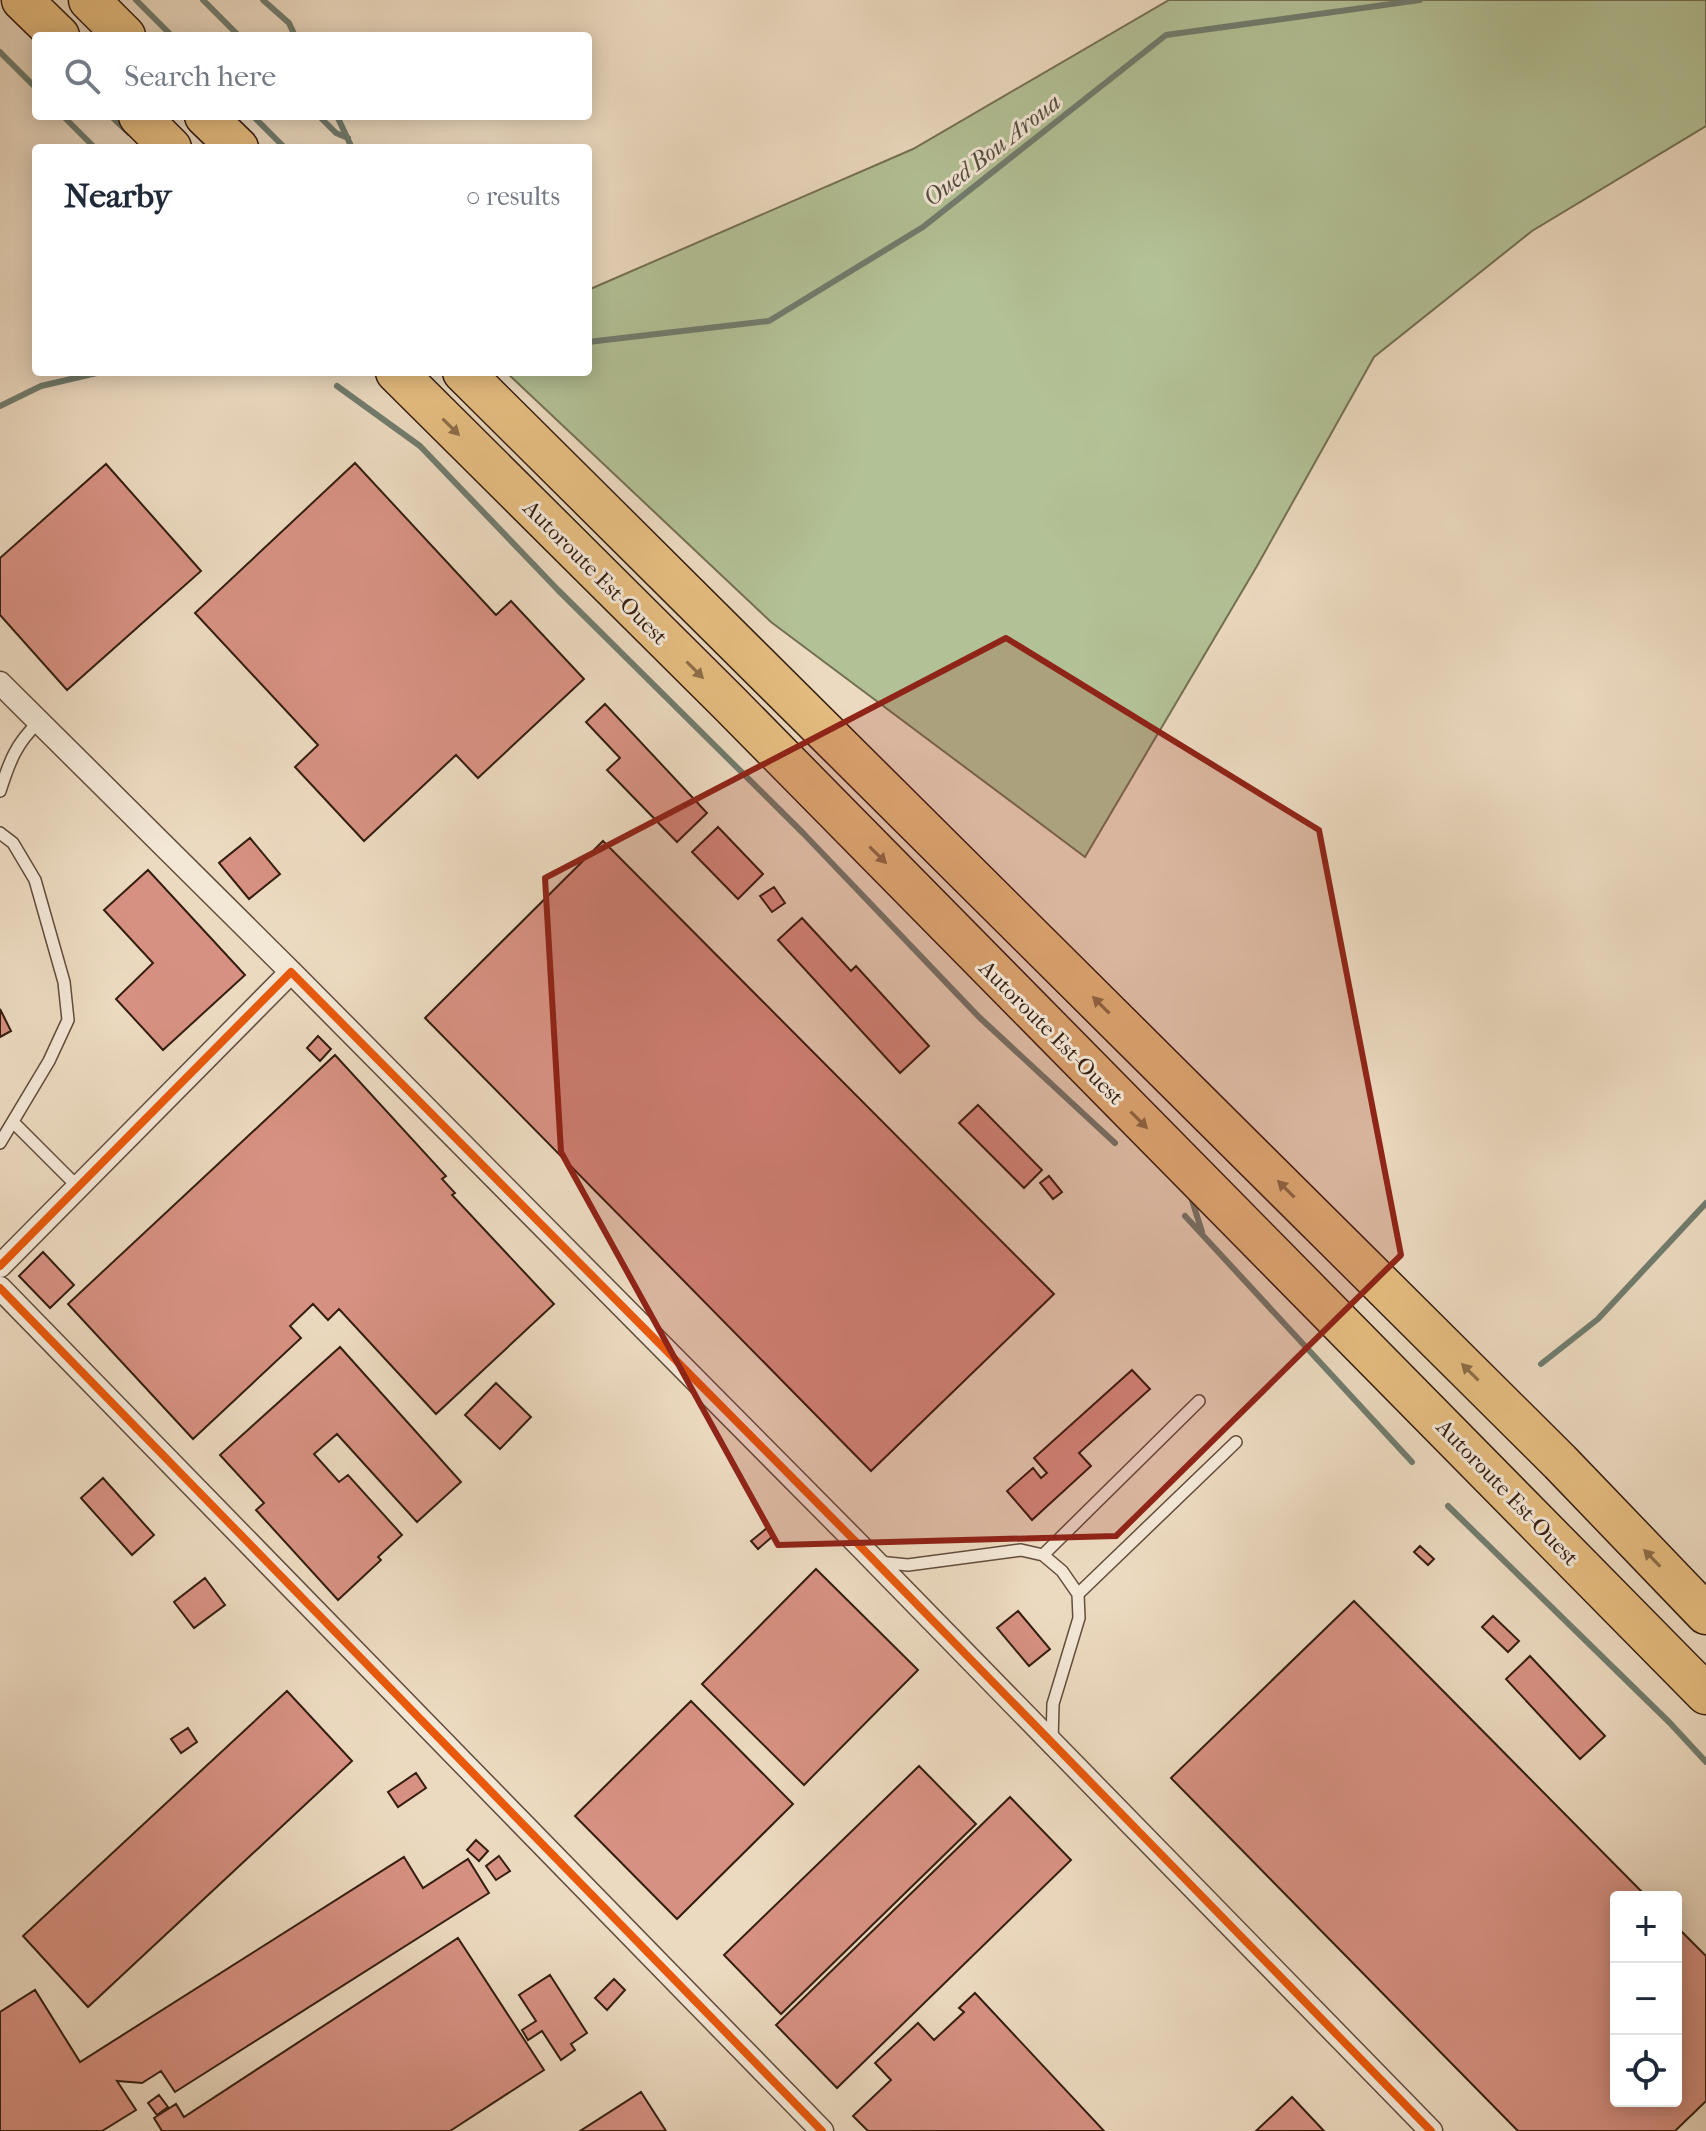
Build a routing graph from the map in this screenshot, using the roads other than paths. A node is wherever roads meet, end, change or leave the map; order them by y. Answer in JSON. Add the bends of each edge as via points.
{"nodes":[{"id":1,"x":22,"y":0,"type":"edge"},
{"id":2,"x":89,"y":0,"type":"edge"},
{"id":3,"x":55,"y":32,"type":"edge"},
{"id":4,"x":121,"y":32,"type":"edge"},
{"id":5,"x":143,"y":120,"type":"edge"},
{"id":6,"x":209,"y":120,"type":"edge"},
{"id":7,"x":167,"y":144,"type":"edge"},
{"id":8,"x":234,"y":144,"type":"edge"},
{"id":9,"x":400,"y":376,"type":"edge"},
{"id":10,"x":467,"y":376,"type":"edge"},
{"id":11,"x":0,"y":683,"type":"edge"},
{"id":12,"x":38,"y":723,"type":"junction"},
{"id":13,"x":0,"y":791,"type":"edge"},
{"id":14,"x":0,"y":833,"type":"edge"},
{"id":15,"x":291,"y":972,"type":"junction"},
{"id":16,"x":14,"y":1123,"type":"junction"},
{"id":17,"x":0,"y":1143,"type":"edge"},
{"id":18,"x":78,"y":1187,"type":"junction"},
{"id":19,"x":0,"y":1266,"type":"edge"},
{"id":20,"x":0,"y":1288,"type":"edge"},
{"id":21,"x":1199,"y":1401,"type":"dead end"},
{"id":22,"x":1236,"y":1442,"type":"dead end"},
{"id":23,"x":1043,"y":1555,"type":"junction"},
{"id":24,"x":875,"y":1561,"type":"junction"},
{"id":25,"x":1078,"y":1594,"type":"junction"},
{"id":26,"x":1706,"y":1614,"type":"edge"},
{"id":27,"x":1706,"y":1694,"type":"edge"},
{"id":28,"x":1052,"y":1742,"type":"junction"},
{"id":29,"x":822,"y":2131,"type":"edge"},
{"id":30,"x":1431,"y":2131,"type":"edge"}],
"edges":[{"from":1,"to":3,"type":"highway"},
{"from":2,"to":4,"type":"highway"},
{"from":5,"to":7,"type":"highway"},
{"from":6,"to":8,"type":"highway"},
{"from":9,"to":27,"type":"highway","name":"Autoroute Est-Ouest","one_way":true},
{"from":26,"to":10,"type":"highway","one_way":true,"via":[[1560,1462]]},
{"from":11,"to":12,"type":"street"},
{"from":12,"to":13,"type":"lane","via":[[21,738]]},
{"from":12,"to":15,"type":"street"},
{"from":14,"to":16,"type":"lane","via":[[13,843],[35,880],[64,982],[68,1020]]},
{"from":15,"to":18,"type":"street"},
{"from":15,"to":24,"type":"street"},
{"from":16,"to":17,"type":"lane"},
{"from":16,"to":18,"type":"lane"},
{"from":18,"to":19,"type":"street"},
{"from":20,"to":29,"type":"street"},
{"from":21,"to":23,"type":"lane"},
{"from":22,"to":25,"type":"lane"},
{"from":23,"to":24,"type":"lane","via":[[1021,1550],[908,1565]]},
{"from":23,"to":25,"type":"lane"},
{"from":24,"to":28,"type":"street"},
{"from":25,"to":28,"type":"lane","via":[[1079,1618],[1053,1704]]},
{"from":28,"to":30,"type":"street"}]}
